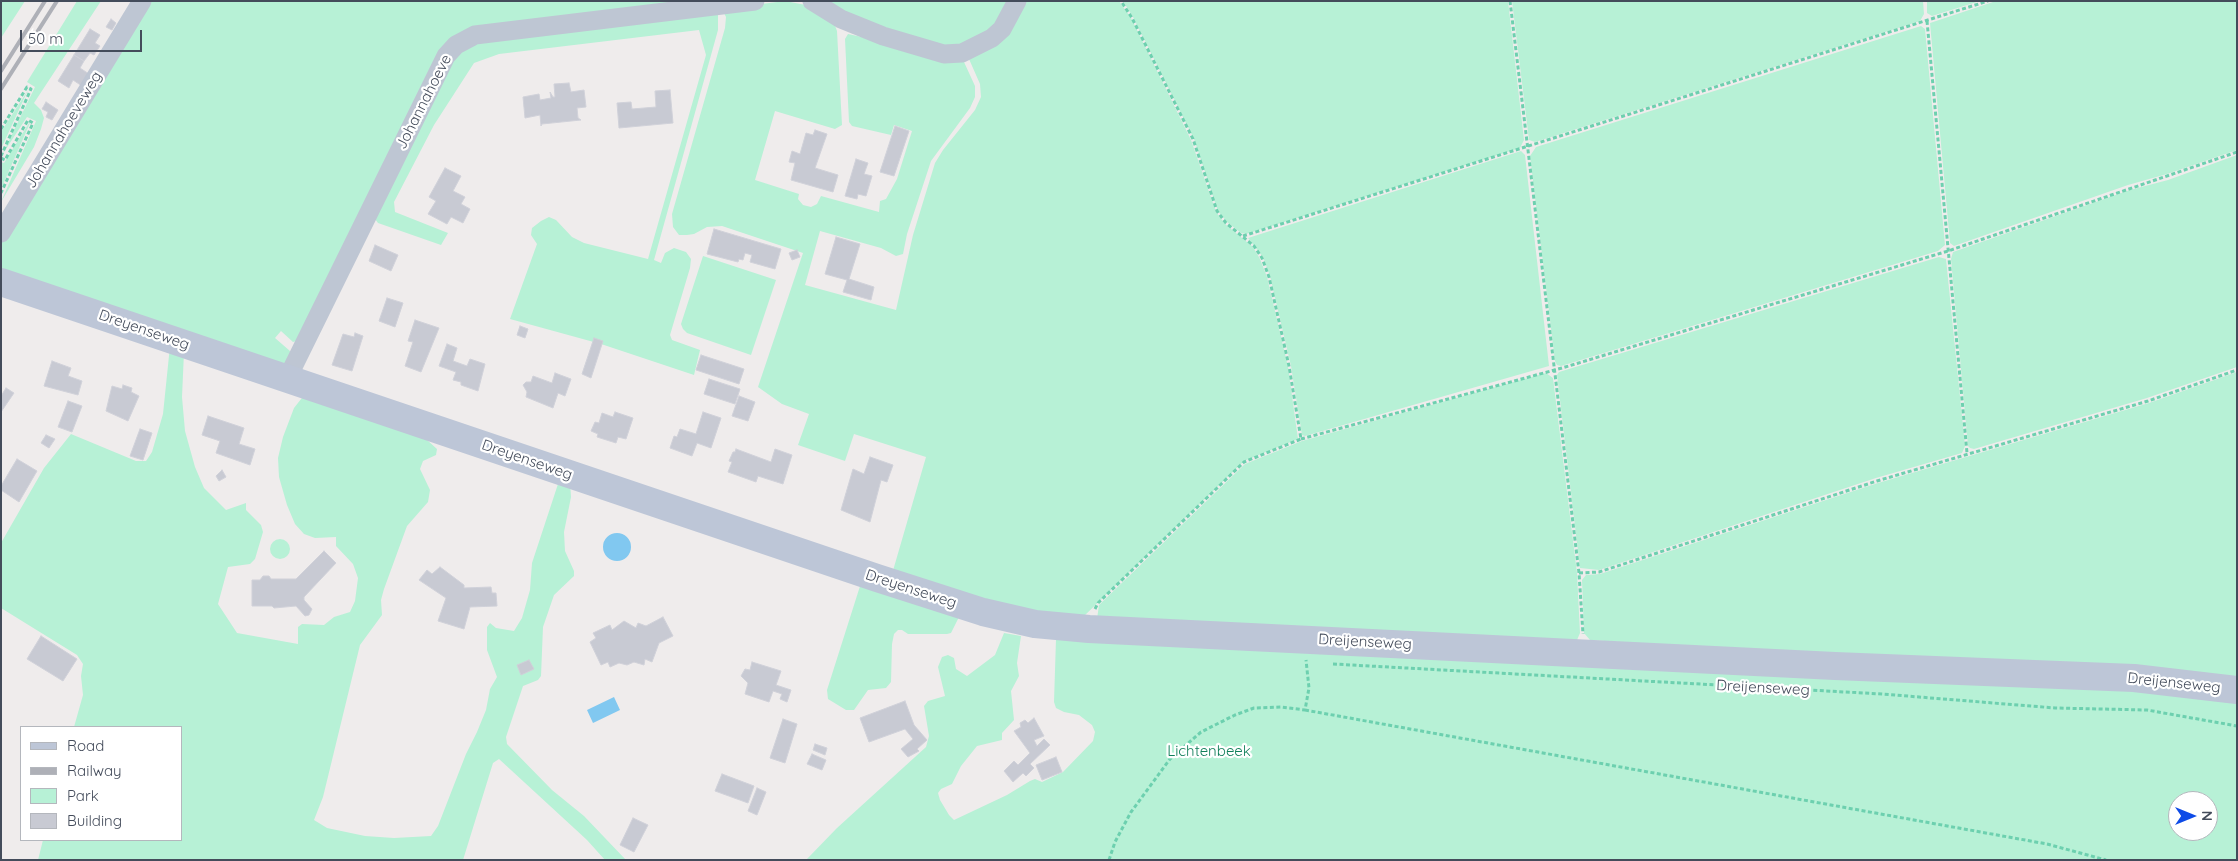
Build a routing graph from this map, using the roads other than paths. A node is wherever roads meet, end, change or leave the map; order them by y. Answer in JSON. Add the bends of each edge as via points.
{"nodes":[{"id":1,"x":142,"y":1,"type":"edge"},
{"id":2,"x":755,"y":1,"type":"edge"},
{"id":3,"x":812,"y":1,"type":"edge"},
{"id":4,"x":1017,"y":1,"type":"edge"},
{"id":5,"x":1,"y":233,"type":"edge"},
{"id":6,"x":1,"y":282,"type":"edge"},
{"id":7,"x":287,"y":379,"type":"junction"},
{"id":8,"x":1056,"y":627,"type":"joint"},
{"id":9,"x":2237,"y":690,"type":"edge"}],
"edges":[{"from":1,"to":5,"type":"street","name":"Johannahoeveweg"},
{"from":2,"to":7,"type":"street","name":"Johannahoeve","via":[[475,35],[456,45],[446,56]]},
{"from":3,"to":4,"type":"street","via":[[841,19],[927,51],[944,54],[962,53],[992,38],[1002,29]]},
{"from":6,"to":7,"type":"main road","name":"Dreyenseweg"},
{"from":7,"to":8,"type":"main road","name":"Dreyenseweg","via":[[983,612]]},
{"from":8,"to":9,"type":"main road","name":"Dreijenseweg","via":[[1305,649],[1582,654],[2134,678]]}]}
